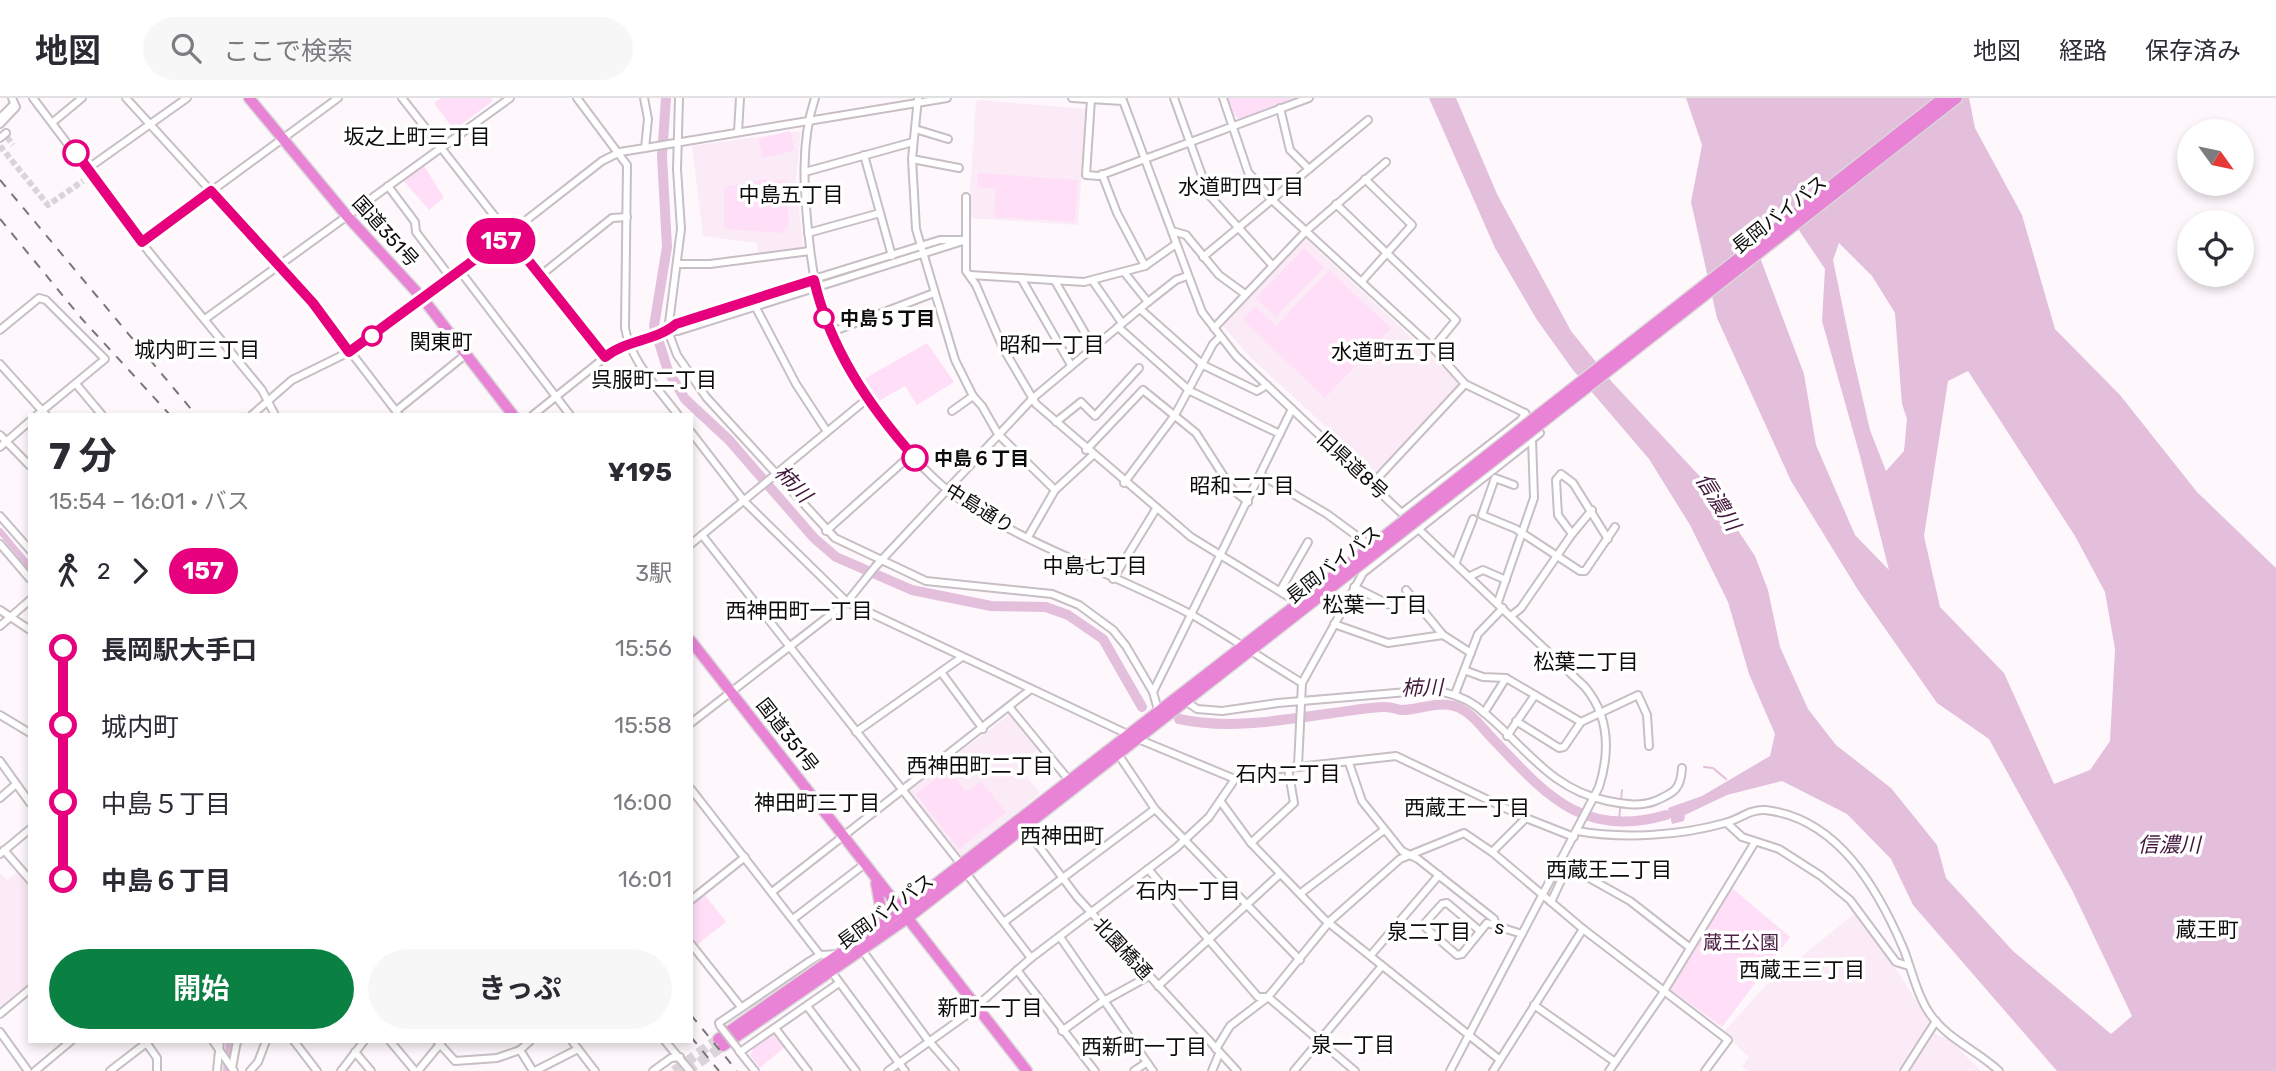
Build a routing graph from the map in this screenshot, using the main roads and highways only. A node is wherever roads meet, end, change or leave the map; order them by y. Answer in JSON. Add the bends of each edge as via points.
{"nodes":[{"id":1,"x":249,"y":98,"type":"edge"},
{"id":2,"x":1943,"y":98,"type":"edge"},
{"id":3,"x":1956,"y":98,"type":"edge"},
{"id":4,"x":1556,"y":407,"type":"junction"},
{"id":5,"x":511,"y":413,"type":"edge"},
{"id":6,"x":693,"y":644,"type":"edge"},
{"id":7,"x":1247,"y":649,"type":"junction"},
{"id":8,"x":1021,"y":822,"type":"junction"},
{"id":9,"x":868,"y":866,"type":"junction"},
{"id":10,"x":905,"y":914,"type":"junction"},
{"id":11,"x":840,"y":954,"type":"junction"},
{"id":12,"x":1027,"y":1071,"type":"edge"}],
"edges":[{"from":1,"to":5,"type":"highway","name":"国道351号","via":[[424,300]]},
{"from":2,"to":4,"type":"highway","name":"長岡バイパス"},
{"from":3,"to":4,"type":"highway","name":"長岡バイパス"},
{"from":4,"to":7,"type":"highway","name":"長岡バイパス","bridge":true},
{"from":6,"to":9,"type":"highway","name":"国道351号"},
{"from":7,"to":8,"type":"highway","name":"長岡バイパス","via":[[1187,702]]},
{"from":7,"to":8,"type":"highway","name":"長岡バイパス","via":[[1158,710],[1068,779]]},
{"from":8,"to":10,"type":"highway","name":"長岡バイパス"},
{"from":9,"to":10,"type":"highway","name":"国道351号"},
{"from":9,"to":11,"type":"highway","via":[[880,892],[881,910]]},
{"from":10,"to":11,"type":"highway","name":"長岡バイパス"},
{"from":10,"to":11,"type":"highway","name":"長岡バイパス","via":[[862,950],[721,1043]]},
{"from":10,"to":12,"type":"highway","name":"国道351号"}]}
